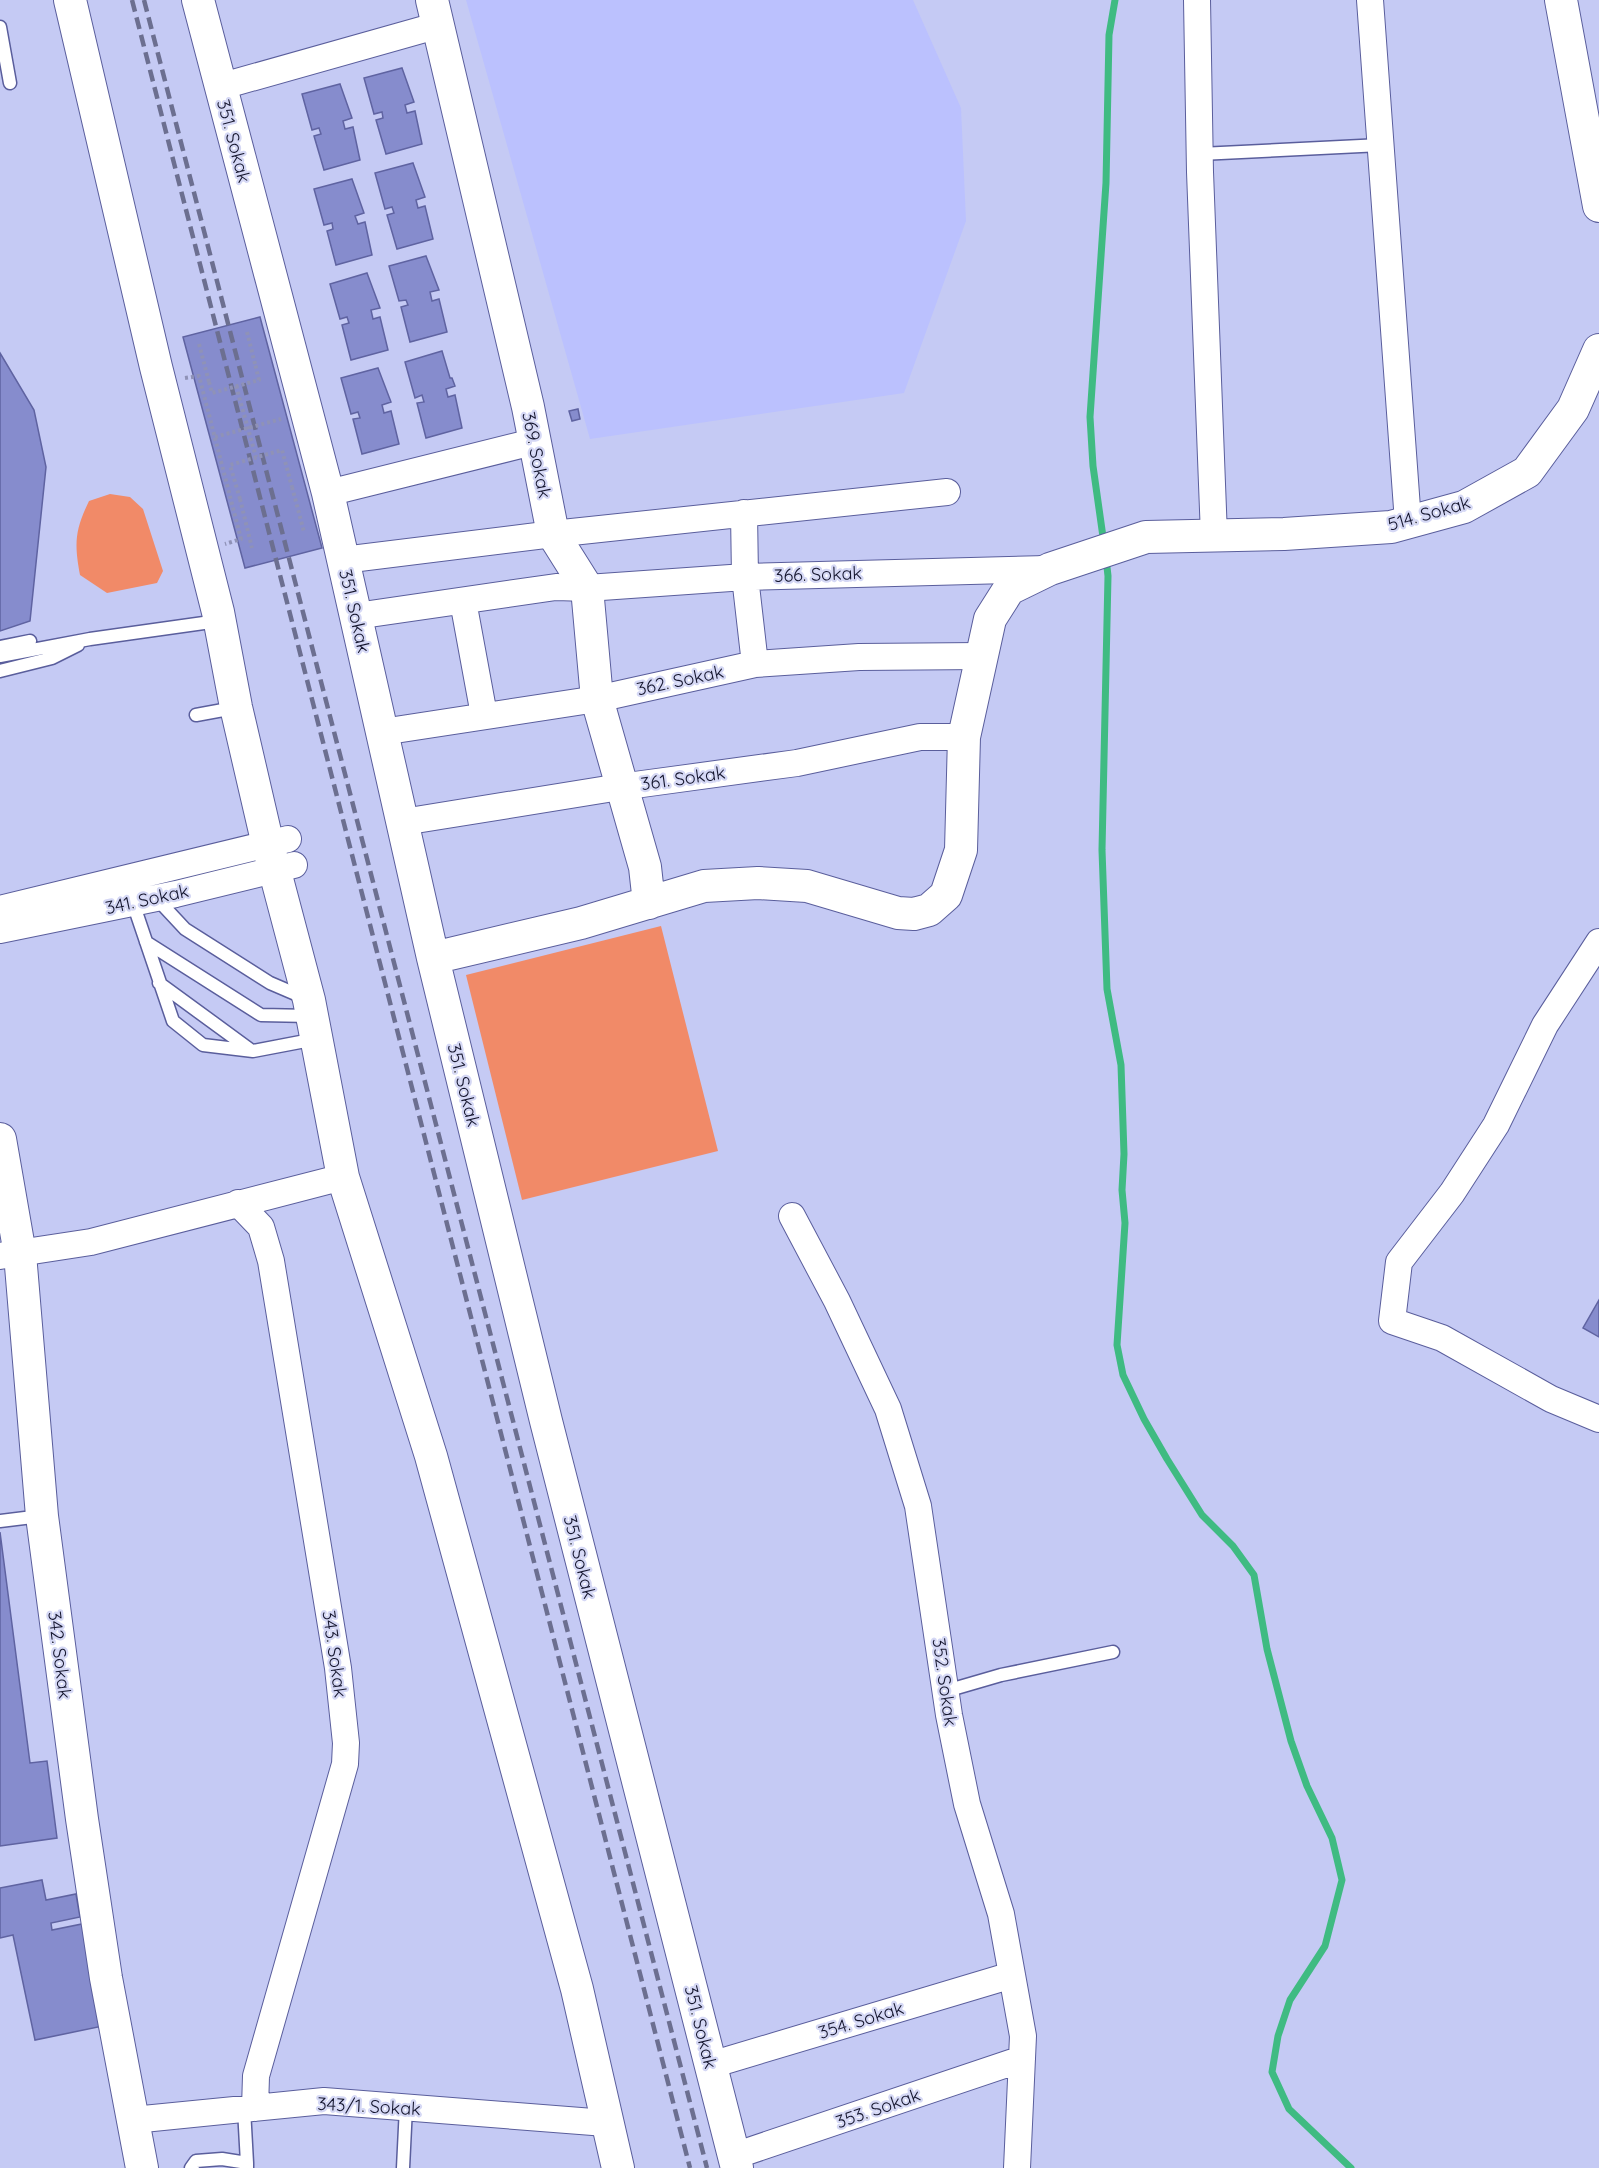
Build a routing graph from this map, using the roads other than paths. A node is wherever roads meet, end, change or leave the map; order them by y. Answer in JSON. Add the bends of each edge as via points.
{"nodes":[{"id":1,"x":70,"y":0,"type":"edge"},
{"id":2,"x":198,"y":0,"type":"edge"},
{"id":3,"x":1197,"y":0,"type":"edge"},
{"id":4,"x":1370,"y":0,"type":"edge"},
{"id":5,"x":1562,"y":1,"type":"edge"},
{"id":6,"x":436,"y":13,"type":"edge"},
{"id":7,"x":0,"y":27,"type":"edge"},
{"id":8,"x":10,"y":83,"type":"dead end"},
{"id":9,"x":219,"y":87,"type":"junction"},
{"id":10,"x":1381,"y":145,"type":"junction"},
{"id":11,"x":1200,"y":154,"type":"junction"},
{"id":12,"x":1599,"y":206,"type":"edge"},
{"id":13,"x":1599,"y":350,"type":"edge"},
{"id":14,"x":533,"y":442,"type":"junction"},
{"id":15,"x":947,"y":492,"type":"dead end"},
{"id":16,"x":328,"y":493,"type":"junction"},
{"id":17,"x":744,"y":513,"type":"junction"},
{"id":18,"x":1408,"y":522,"type":"junction"},
{"id":19,"x":552,"y":534,"type":"junction"},
{"id":20,"x":1214,"y":536,"type":"junction"},
{"id":21,"x":344,"y":560,"type":"junction"},
{"id":22,"x":1050,"y":569,"type":"junction"},
{"id":23,"x":745,"y":577,"type":"junction"},
{"id":24,"x":587,"y":588,"type":"junction"},
{"id":25,"x":463,"y":601,"type":"junction"},
{"id":26,"x":356,"y":616,"type":"junction"},
{"id":27,"x":221,"y":624,"type":"junction"},
{"id":28,"x":89,"y":636,"type":"junction"},
{"id":29,"x":0,"y":647,"type":"edge"},
{"id":30,"x":0,"y":656,"type":"edge"},
{"id":31,"x":981,"y":656,"type":"junction"},
{"id":32,"x":755,"y":664,"type":"junction"},
{"id":33,"x":0,"y":671,"type":"edge"},
{"id":34,"x":597,"y":699,"type":"junction"},
{"id":35,"x":236,"y":708,"type":"junction"},
{"id":36,"x":196,"y":715,"type":"dead end"},
{"id":37,"x":484,"y":715,"type":"junction"},
{"id":38,"x":382,"y":732,"type":"junction"},
{"id":39,"x":964,"y":737,"type":"junction"},
{"id":40,"x":620,"y":787,"type":"junction"},
{"id":41,"x":403,"y":822,"type":"junction"},
{"id":42,"x":281,"y":855,"type":"junction"},
{"id":43,"x":144,"y":900,"type":"junction"},
{"id":44,"x":649,"y":903,"type":"junction"},
{"id":45,"x":0,"y":909,"type":"edge"},
{"id":46,"x":0,"y":930,"type":"edge"},
{"id":47,"x":146,"y":942,"type":"junction"},
{"id":48,"x":1599,"y":942,"type":"edge"},
{"id":49,"x":433,"y":958,"type":"junction"},
{"id":50,"x":158,"y":982,"type":"junction"},
{"id":51,"x":312,"y":1018,"type":"junction"},
{"id":52,"x":253,"y":1052,"type":"junction"},
{"id":53,"x":0,"y":1139,"type":"edge"},
{"id":54,"x":343,"y":1177,"type":"junction"},
{"id":55,"x":238,"y":1203,"type":"junction"},
{"id":56,"x":792,"y":1216,"type":"dead end"},
{"id":57,"x":10,"y":1255,"type":"edge"},
{"id":58,"x":1599,"y":1419,"type":"edge"},
{"id":59,"x":42,"y":1516,"type":"junction"},
{"id":60,"x":0,"y":1521,"type":"edge"},
{"id":61,"x":1113,"y":1652,"type":"dead end"},
{"id":62,"x":946,"y":1691,"type":"junction"},
{"id":63,"x":1012,"y":1975,"type":"junction"},
{"id":64,"x":1022,"y":2059,"type":"junction"},
{"id":65,"x":711,"y":2066,"type":"junction"},
{"id":66,"x":406,"y":2107,"type":"junction"},
{"id":67,"x":250,"y":2108,"type":"junction"},
{"id":68,"x":133,"y":2120,"type":"junction"},
{"id":69,"x":606,"y":2123,"type":"junction"},
{"id":70,"x":736,"y":2162,"type":"edge"},
{"id":71,"x":247,"y":2165,"type":"edge"},
{"id":72,"x":142,"y":2168,"type":"edge"},
{"id":73,"x":191,"y":2168,"type":"edge"},
{"id":74,"x":403,"y":2168,"type":"edge"},
{"id":75,"x":618,"y":2168,"type":"edge"},
{"id":76,"x":1017,"y":2168,"type":"edge"}],
"edges":[{"from":1,"to":27,"type":"street"},
{"from":2,"to":9,"type":"street","name":"351. Sokak"},
{"from":3,"to":11,"type":"street"},
{"from":4,"to":10,"type":"street"},
{"from":5,"to":12,"type":"street"},
{"from":6,"to":9,"type":"street"},
{"from":6,"to":14,"type":"street","name":"369. Sokak"},
{"from":7,"to":8,"type":"lane"},
{"from":9,"to":16,"type":"street","name":"351. Sokak"},
{"from":10,"to":11,"type":"lane"},
{"from":10,"to":18,"type":"street"},
{"from":11,"to":20,"type":"street"},
{"from":13,"to":18,"type":"street","name":"514. Sokak","via":[[1573,409],[1527,472],[1464,507]]},
{"from":14,"to":16,"type":"street"},
{"from":14,"to":19,"type":"street","name":"369. Sokak"},
{"from":15,"to":17,"type":"street"},
{"from":16,"to":21,"type":"street","name":"351. Sokak"},
{"from":17,"to":19,"type":"street"},
{"from":17,"to":23,"type":"street"},
{"from":18,"to":20,"type":"street","name":"514. Sokak","via":[[1379,528]]},
{"from":19,"to":21,"type":"street"},
{"from":19,"to":24,"type":"street","name":"369. Sokak"},
{"from":20,"to":22,"type":"street","name":"514. Sokak","via":[[1146,537]]},
{"from":21,"to":26,"type":"street","name":"351. Sokak"},
{"from":22,"to":23,"type":"street","name":"366. Sokak"},
{"from":22,"to":31,"type":"street","name":"514. Sokak","via":[[1009,589],[990,619]]},
{"from":23,"to":24,"type":"street","name":"366. Sokak"},
{"from":23,"to":32,"type":"street"},
{"from":24,"to":25,"type":"street","name":"366. Sokak","via":[[556,587]]},
{"from":24,"to":34,"type":"street","name":"369. Sokak"},
{"from":25,"to":26,"type":"street","name":"366. Sokak"},
{"from":25,"to":37,"type":"street"},
{"from":26,"to":38,"type":"street","name":"351. Sokak"},
{"from":27,"to":28,"type":"lane"},
{"from":27,"to":35,"type":"street"},
{"from":27,"to":42,"type":"street","via":[[255,705]]},
{"from":28,"to":29,"type":"lane"},
{"from":28,"to":30,"type":"lane"},
{"from":28,"to":33,"type":"lane","via":[[52,658]]},
{"from":31,"to":32,"type":"street","name":"362. Sokak","via":[[859,657]]},
{"from":31,"to":39,"type":"street","name":"514. Sokak"},
{"from":32,"to":34,"type":"street","name":"362. Sokak"},
{"from":34,"to":37,"type":"street","name":"362. Sokak"},
{"from":34,"to":40,"type":"street","name":"369. Sokak"},
{"from":35,"to":36,"type":"lane"},
{"from":35,"to":42,"type":"street"},
{"from":37,"to":38,"type":"street","name":"362. Sokak"},
{"from":38,"to":41,"type":"street","name":"351. Sokak"},
{"from":39,"to":40,"type":"street","name":"361. Sokak","via":[[920,737],[797,764]]},
{"from":39,"to":44,"type":"street","name":"514. Sokak","via":[[961,849],[945,896],[929,910],[898,913],[807,886],[758,883],[704,886]]},
{"from":40,"to":41,"type":"street","name":"361. Sokak"},
{"from":40,"to":44,"type":"street","name":"369. Sokak","via":[[645,867]]},
{"from":41,"to":49,"type":"street","name":"351. Sokak"},
{"from":42,"to":43,"type":"street","name":"341. Sokak"},
{"from":42,"to":45,"type":"street","name":"341. Sokak"},
{"from":42,"to":51,"type":"street"},
{"from":43,"to":46,"type":"street","name":"341. Sokak"},
{"from":43,"to":47,"type":"lane"},
{"from":43,"to":51,"type":"lane","via":[[270,983]]},
{"from":44,"to":49,"type":"street","name":"514. Sokak"},
{"from":47,"to":50,"type":"lane"},
{"from":47,"to":51,"type":"lane","via":[[261,1014]]},
{"from":48,"to":58,"type":"street","via":[[1545,1025],[1496,1125],[1452,1193],[1399,1262],[1392,1321],[1442,1338],[1551,1399]]},
{"from":49,"to":65,"type":"street","name":"351. Sokak","via":[[546,1421]]},
{"from":50,"to":52,"type":"lane"},
{"from":50,"to":52,"type":"lane","via":[[173,1021],[203,1045]]},
{"from":51,"to":52,"type":"lane"},
{"from":51,"to":54,"type":"street"},
{"from":53,"to":57,"type":"street","name":"342. Sokak"},
{"from":54,"to":55,"type":"street"},
{"from":54,"to":69,"type":"street","via":[[431,1456],[577,1989]]},
{"from":55,"to":57,"type":"street","via":[[91,1242]]},
{"from":55,"to":67,"type":"street","name":"343. Sokak","via":[[261,1227],[271,1261],[338,1668],[346,1743],[345,1764]]},
{"from":56,"to":62,"type":"street","name":"352. Sokak","via":[[888,1409],[918,1506]]},
{"from":57,"to":59,"type":"street","name":"342. Sokak"},
{"from":59,"to":60,"type":"lane"},
{"from":59,"to":68,"type":"street","name":"342. Sokak","via":[[106,1978]]},
{"from":61,"to":62,"type":"lane","via":[[1001,1675]]},
{"from":62,"to":63,"type":"street","name":"352. Sokak","via":[[967,1804],[1001,1914]]},
{"from":63,"to":64,"type":"street","name":"352. Sokak","via":[[1023,2036]]},
{"from":63,"to":65,"type":"street","name":"354. Sokak"},
{"from":64,"to":70,"type":"street","name":"353. Sokak"},
{"from":64,"to":76,"type":"street","name":"352. Sokak"},
{"from":65,"to":70,"type":"street","name":"351. Sokak"},
{"from":66,"to":67,"type":"street","name":"343/1. Sokak","via":[[324,2101]]},
{"from":66,"to":69,"type":"street","name":"343/1. Sokak"},
{"from":66,"to":74,"type":"lane"},
{"from":67,"to":68,"type":"street","name":"343/1. Sokak"},
{"from":67,"to":71,"type":"lane"},
{"from":68,"to":72,"type":"street","name":"342. Sokak"},
{"from":69,"to":75,"type":"street"},
{"from":71,"to":73,"type":"lane","via":[[222,2159],[196,2161]]}]}
